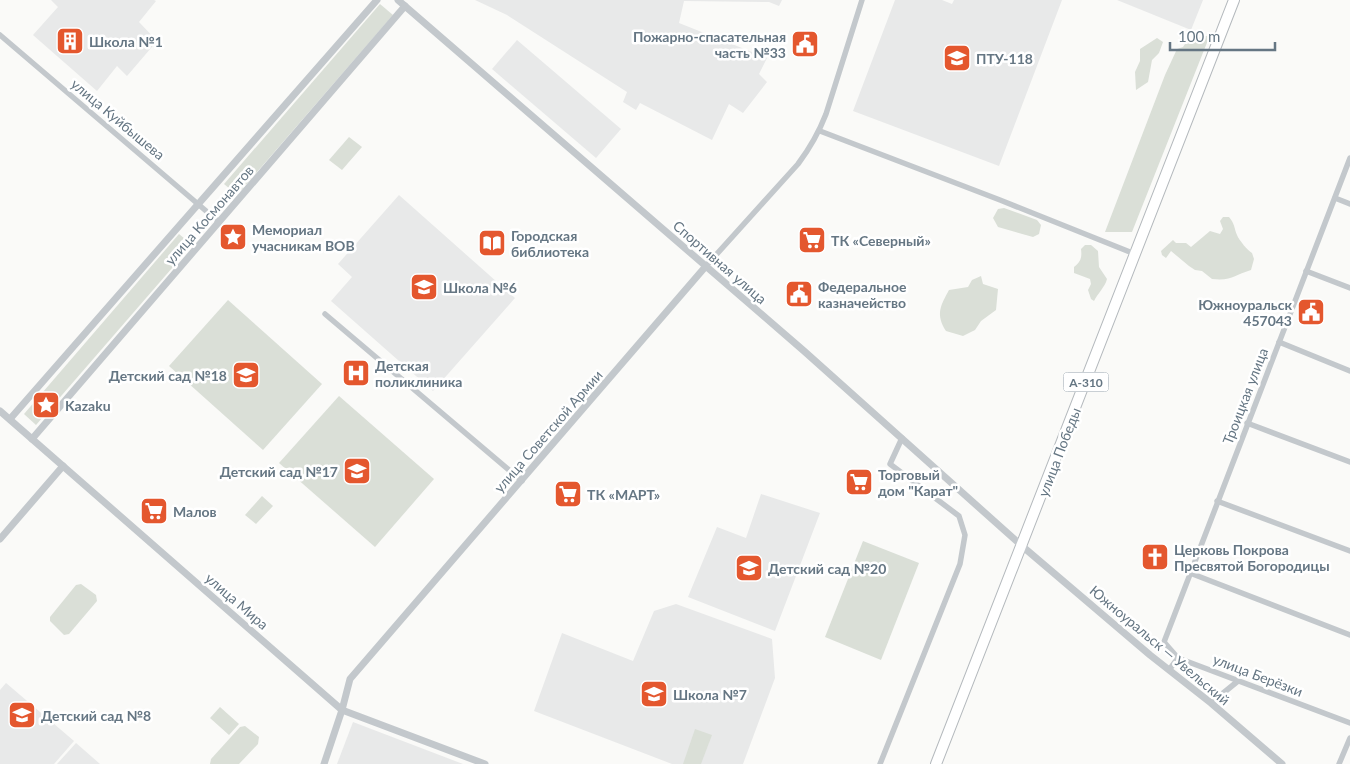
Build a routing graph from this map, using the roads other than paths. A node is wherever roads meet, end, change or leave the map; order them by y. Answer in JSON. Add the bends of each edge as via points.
{"nodes":[{"id":1,"x":377,"y":0,"type":"edge"},
{"id":2,"x":398,"y":0,"type":"edge"},
{"id":3,"x":862,"y":0,"type":"edge"},
{"id":4,"x":1234,"y":0,"type":"edge"},
{"id":5,"x":405,"y":6,"type":"junction"},
{"id":6,"x":0,"y":35,"type":"edge"},
{"id":7,"x":820,"y":131,"type":"junction"},
{"id":8,"x":1350,"y":158,"type":"edge"},
{"id":9,"x":1335,"y":198,"type":"junction"},
{"id":10,"x":198,"y":204,"type":"junction"},
{"id":11,"x":1350,"y":204,"type":"edge"},
{"id":12,"x":219,"y":222,"type":"junction"},
{"id":13,"x":1134,"y":254,"type":"junction"},
{"id":14,"x":706,"y":266,"type":"junction"},
{"id":15,"x":1306,"y":272,"type":"junction"},
{"id":16,"x":1350,"y":288,"type":"edge"},
{"id":17,"x":325,"y":314,"type":"dead end"},
{"id":18,"x":1279,"y":342,"type":"junction"},
{"id":19,"x":1350,"y":371,"type":"edge"},
{"id":20,"x":0,"y":411,"type":"edge"},
{"id":21,"x":10,"y":419,"type":"junction"},
{"id":22,"x":1248,"y":423,"type":"junction"},
{"id":23,"x":902,"y":438,"type":"junction"},
{"id":24,"x":32,"y":439,"type":"junction"},
{"id":25,"x":1350,"y":462,"type":"edge"},
{"id":26,"x":63,"y":466,"type":"junction"},
{"id":27,"x":522,"y":480,"type":"junction"},
{"id":28,"x":1218,"y":501,"type":"junction"},
{"id":29,"x":0,"y":540,"type":"edge"},
{"id":30,"x":1022,"y":546,"type":"junction"},
{"id":31,"x":1350,"y":551,"type":"edge"},
{"id":32,"x":1190,"y":573,"type":"junction"},
{"id":33,"x":1350,"y":635,"type":"edge"},
{"id":34,"x":1164,"y":642,"type":"joint"},
{"id":35,"x":1178,"y":658,"type":"junction"},
{"id":36,"x":1169,"y":670,"type":"junction"},
{"id":37,"x":1238,"y":681,"type":"junction"},
{"id":38,"x":1211,"y":704,"type":"junction"},
{"id":39,"x":342,"y":710,"type":"junction"},
{"id":40,"x":1350,"y":723,"type":"edge"},
{"id":41,"x":1350,"y":738,"type":"edge"},
{"id":42,"x":324,"y":764,"type":"edge"},
{"id":43,"x":485,"y":764,"type":"edge"},
{"id":44,"x":880,"y":764,"type":"edge"},
{"id":45,"x":936,"y":764,"type":"edge"},
{"id":46,"x":1282,"y":764,"type":"edge"},
{"id":47,"x":1339,"y":764,"type":"edge"}],
"edges":[{"from":1,"to":10,"type":"street","name":"улица Космонавтов"},
{"from":2,"to":5,"type":"street","name":"Спортивная улица"},
{"from":3,"to":7,"type":"street","name":"улица Советской Армии"},
{"from":4,"to":13,"type":"highway","name":"улица Победы","number":"А-310"},
{"from":5,"to":12,"type":"street","name":"улица Космонавтов"},
{"from":5,"to":14,"type":"street","name":"Спортивная улица"},
{"from":6,"to":10,"type":"street","name":"улица Куйбышева"},
{"from":7,"to":13,"type":"street"},
{"from":7,"to":14,"type":"street","name":"улица Советской Армии","via":[[798,164]]},
{"from":8,"to":9,"type":"street","name":"Троицкая улица"},
{"from":9,"to":11,"type":"street"},
{"from":9,"to":15,"type":"street","name":"Троицкая улица"},
{"from":10,"to":12,"type":"street","name":"улица Куйбышева"},
{"from":10,"to":21,"type":"street","name":"улица Космонавтов"},
{"from":12,"to":24,"type":"street","name":"улица Космонавтов"},
{"from":13,"to":30,"type":"highway","name":"улица Победы","number":"А-310"},
{"from":14,"to":23,"type":"street","name":"Спортивная улица"},
{"from":14,"to":27,"type":"street","name":"улица Советской Армии"},
{"from":15,"to":16,"type":"street"},
{"from":15,"to":18,"type":"street","name":"Троицкая улица"},
{"from":17,"to":27,"type":"street"},
{"from":18,"to":19,"type":"street"},
{"from":18,"to":22,"type":"street","name":"Троицкая улица"},
{"from":20,"to":21,"type":"street","name":"улица Мира"},
{"from":21,"to":24,"type":"street","name":"улица Мира"},
{"from":22,"to":25,"type":"street"},
{"from":22,"to":28,"type":"street","name":"Троицкая улица"},
{"from":23,"to":30,"type":"street","name":"Спортивная улица"},
{"from":23,"to":44,"type":"street","via":[[890,464],[959,516],[966,535],[960,564]]},
{"from":24,"to":26,"type":"street","name":"улица Мира"},
{"from":26,"to":29,"type":"street"},
{"from":26,"to":39,"type":"street","name":"улица Мира"},
{"from":27,"to":39,"type":"street","name":"улица Советской Армии","via":[[350,679]]},
{"from":28,"to":31,"type":"street"},
{"from":28,"to":32,"type":"street","name":"Троицкая улица"},
{"from":30,"to":36,"type":"street","name":"Южноуральск — Увельский"},
{"from":30,"to":45,"type":"highway","name":"улица Победы","number":"А-310"},
{"from":32,"to":33,"type":"street"},
{"from":32,"to":34,"type":"street","name":"Троицкая улица"},
{"from":34,"to":35,"type":"street","name":"улица Берёзки"},
{"from":35,"to":36,"type":"street"},
{"from":35,"to":37,"type":"street","name":"улица Берёзки"},
{"from":36,"to":38,"type":"street","name":"Южноуральск — Увельский"},
{"from":37,"to":38,"type":"street"},
{"from":37,"to":40,"type":"street","name":"улица Берёзки"},
{"from":38,"to":46,"type":"street","name":"Южноуральск — Увельский"},
{"from":39,"to":42,"type":"street","name":"улица Советской Армии"},
{"from":39,"to":43,"type":"street","name":"улица Мира"},
{"from":41,"to":47,"type":"street"}]}
